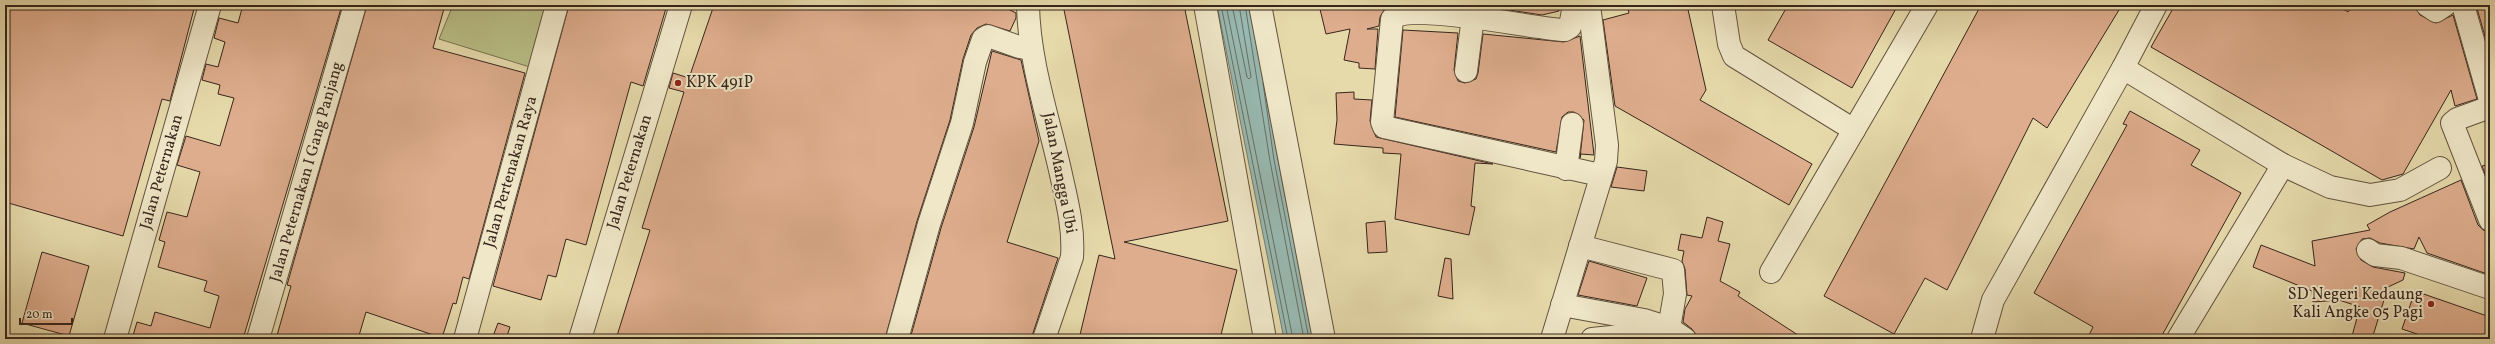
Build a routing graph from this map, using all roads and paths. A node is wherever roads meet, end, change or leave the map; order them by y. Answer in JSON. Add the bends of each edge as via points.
{"nodes":[{"id":1,"x":210,"y":5,"type":"edge"},
{"id":2,"x":355,"y":5,"type":"edge"},
{"id":3,"x":557,"y":5,"type":"edge"},
{"id":4,"x":681,"y":5,"type":"edge"},
{"id":5,"x":1028,"y":5,"type":"edge"},
{"id":6,"x":1205,"y":5,"type":"edge"},
{"id":7,"x":1260,"y":5,"type":"edge"},
{"id":8,"x":1723,"y":5,"type":"edge"},
{"id":9,"x":1926,"y":5,"type":"edge"},
{"id":10,"x":2156,"y":5,"type":"edge"},
{"id":11,"x":2427,"y":5,"type":"edge"},
{"id":12,"x":2445,"y":5,"type":"edge"},
{"id":13,"x":2463,"y":5,"type":"edge"},
{"id":14,"x":1484,"y":14,"type":"edge"},
{"id":15,"x":1032,"y":49,"type":"junction"},
{"id":16,"x":2124,"y":68,"type":"junction"},
{"id":17,"x":1466,"y":71,"type":"dead end"},
{"id":18,"x":2490,"y":100,"type":"edge"},
{"id":19,"x":2490,"y":107,"type":"edge"},
{"id":20,"x":1572,"y":124,"type":"dead end"},
{"id":21,"x":1854,"y":130,"type":"junction"},
{"id":22,"x":2283,"y":165,"type":"junction"},
{"id":23,"x":2440,"y":168,"type":"dead end"},
{"id":24,"x":1566,"y":169,"type":"junction"},
{"id":25,"x":1600,"y":175,"type":"junction"},
{"id":26,"x":2490,"y":220,"type":"edge"},
{"id":27,"x":1580,"y":246,"type":"junction"},
{"id":28,"x":2368,"y":250,"type":"dead end"},
{"id":29,"x":1771,"y":272,"type":"dead end"},
{"id":30,"x":2490,"y":288,"type":"edge"},
{"id":31,"x":1562,"y":305,"type":"junction"},
{"id":32,"x":1677,"y":334,"type":"edge"},
{"id":33,"x":115,"y":339,"type":"edge"},
{"id":34,"x":258,"y":339,"type":"edge"},
{"id":35,"x":465,"y":339,"type":"edge"},
{"id":36,"x":580,"y":339,"type":"edge"},
{"id":37,"x":897,"y":339,"type":"edge"},
{"id":38,"x":1044,"y":339,"type":"edge"},
{"id":39,"x":1265,"y":339,"type":"edge"},
{"id":40,"x":1324,"y":339,"type":"edge"},
{"id":41,"x":1552,"y":339,"type":"edge"},
{"id":42,"x":1592,"y":339,"type":"edge"},
{"id":43,"x":1649,"y":339,"type":"edge"},
{"id":44,"x":1982,"y":339,"type":"edge"},
{"id":45,"x":2178,"y":339,"type":"edge"}],
"edges":[{"from":1,"to":33,"type":"street","name":"Jalan Peternakan"},
{"from":2,"to":34,"type":"street","name":"Jalan Peternakan I Gang Panjang"},
{"from":3,"to":35,"type":"street","name":"Jalan Pertenakan Raya"},
{"from":4,"to":36,"type":"street","name":"Jalan Peternakan"},
{"from":5,"to":15,"type":"street","name":"Jalan Mangga Ubi"},
{"from":6,"to":39,"type":"street"},
{"from":7,"to":40,"type":"street"},
{"from":8,"to":21,"type":"street","via":[[1729,44],[1734,56]]},
{"from":9,"to":21,"type":"street"},
{"from":10,"to":16,"type":"street"},
{"from":11,"to":12,"type":"street","via":[[2436,12]]},
{"from":13,"to":18,"type":"street"},
{"from":14,"to":17,"type":"street"},
{"from":14,"to":24,"type":"street","via":[[1399,14],[1392,19],[1382,125]]},
{"from":14,"to":25,"type":"street","via":[[1565,30],[1570,27],[1573,10],[1580,7],[1590,13],[1608,145],[1606,161]]},
{"from":15,"to":37,"type":"street","via":[[988,36],[983,39],[975,62],[962,123],[929,224]]},
{"from":15,"to":38,"type":"street","name":"Jalan Mangga Ubi","via":[[1065,192],[1073,243],[1072,257]]},
{"from":16,"to":22,"type":"street"},
{"from":16,"to":44,"type":"street","via":[[1993,300]]},
{"from":19,"to":26,"type":"street","via":[[2452,123]]},
{"from":20,"to":24,"type":"street"},
{"from":21,"to":29,"type":"street"},
{"from":22,"to":23,"type":"street","via":[[2330,187],[2370,195],[2400,190]]},
{"from":22,"to":45,"type":"street"},
{"from":24,"to":25,"type":"street"},
{"from":25,"to":27,"type":"street"},
{"from":27,"to":31,"type":"street"},
{"from":27,"to":32,"type":"street","via":[[1673,270]]},
{"from":28,"to":30,"type":"street","via":[[2375,255],[2401,258]]},
{"from":31,"to":32,"type":"street","via":[[1644,320]]},
{"from":31,"to":41,"type":"street"},
{"from":42,"to":43,"type":"street","via":[[1631,335]]}]}
